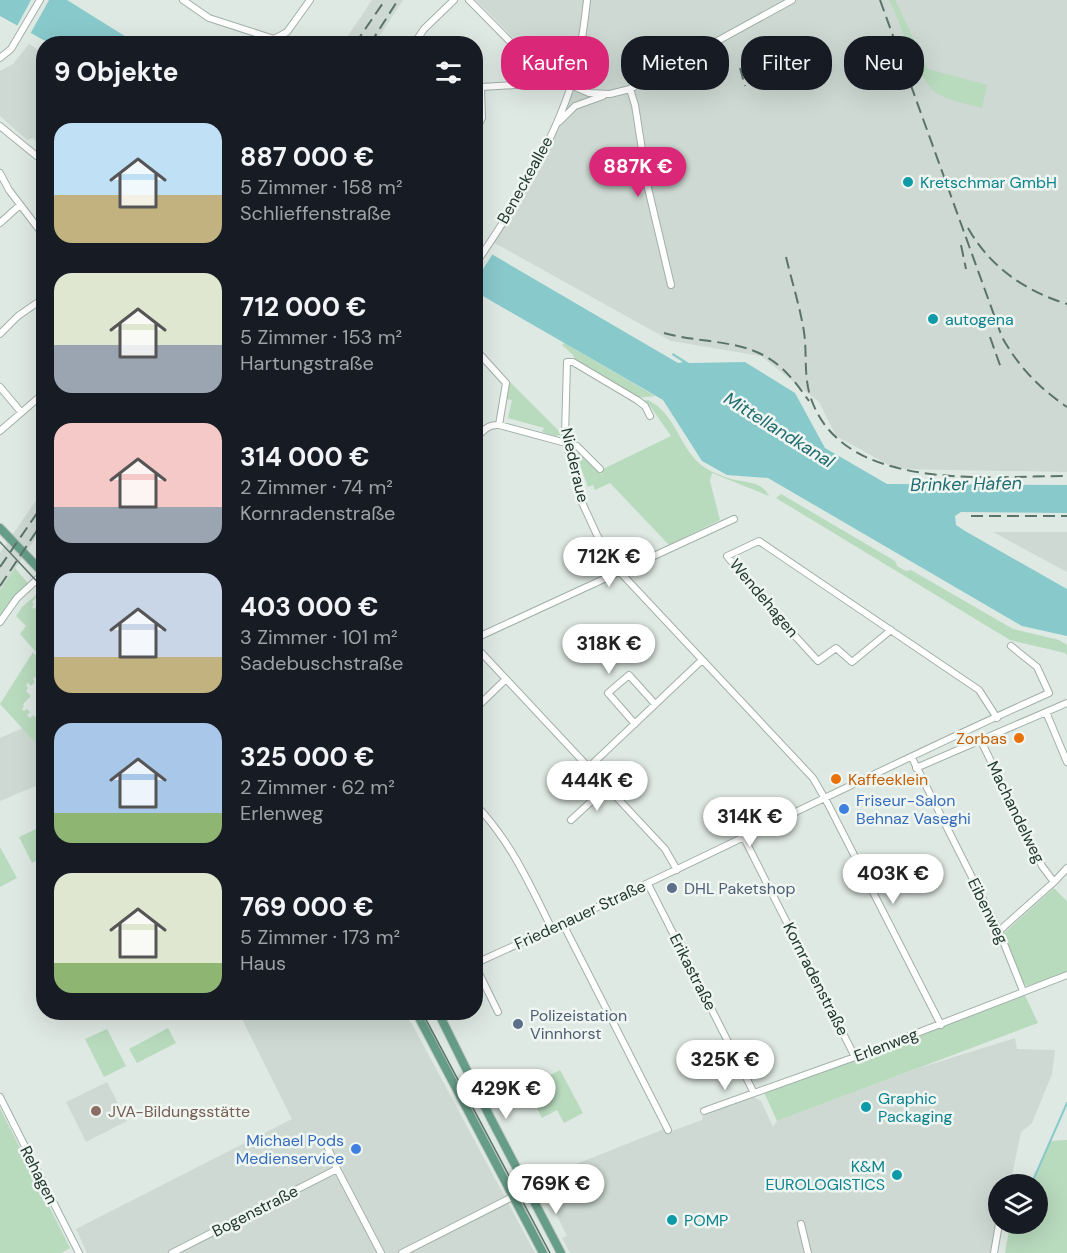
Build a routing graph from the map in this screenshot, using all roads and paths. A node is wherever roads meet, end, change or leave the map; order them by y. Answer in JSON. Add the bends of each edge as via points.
{"nodes":[{"id":1,"x":40,"y":0,"type":"edge"},
{"id":2,"x":183,"y":0,"type":"edge"},
{"id":3,"x":310,"y":0,"type":"edge"},
{"id":4,"x":454,"y":0,"type":"edge"},
{"id":5,"x":469,"y":0,"type":"edge"},
{"id":6,"x":587,"y":0,"type":"edge"},
{"id":7,"x":792,"y":0,"type":"edge"},
{"id":8,"x":265,"y":36,"type":"edge"},
{"id":9,"x":280,"y":36,"type":"edge"},
{"id":10,"x":419,"y":36,"type":"edge"},
{"id":11,"x":505,"y":36,"type":"edge"},
{"id":12,"x":580,"y":36,"type":"edge"},
{"id":13,"x":726,"y":36,"type":"edge"},
{"id":14,"x":0,"y":58,"type":"edge"},
{"id":15,"x":501,"y":86,"type":"edge"},
{"id":16,"x":483,"y":87,"type":"edge"},
{"id":17,"x":569,"y":90,"type":"edge"},
{"id":18,"x":582,"y":90,"type":"edge"},
{"id":19,"x":626,"y":90,"type":"edge"},
{"id":20,"x":630,"y":90,"type":"edge"},
{"id":21,"x":610,"y":94,"type":"junction"},
{"id":22,"x":554,"y":127,"type":"junction"},
{"id":23,"x":1,"y":130,"type":"edge"},
{"id":24,"x":36,"y":156,"type":"edge"},
{"id":25,"x":0,"y":173,"type":"edge"},
{"id":26,"x":20,"y":204,"type":"junction"},
{"id":27,"x":0,"y":223,"type":"edge"},
{"id":28,"x":36,"y":224,"type":"edge"},
{"id":29,"x":483,"y":253,"type":"edge"},
{"id":30,"x":671,"y":285,"type":"dead end"},
{"id":31,"x":36,"y":304,"type":"edge"},
{"id":32,"x":0,"y":334,"type":"edge"},
{"id":33,"x":483,"y":358,"type":"edge"},
{"id":34,"x":0,"y":387,"type":"edge"},
{"id":35,"x":36,"y":400,"type":"edge"},
{"id":36,"x":21,"y":412,"type":"junction"},
{"id":37,"x":650,"y":416,"type":"dead end"},
{"id":38,"x":499,"y":425,"type":"junction"},
{"id":39,"x":483,"y":429,"type":"edge"},
{"id":40,"x":0,"y":431,"type":"edge"},
{"id":41,"x":567,"y":444,"type":"junction"},
{"id":42,"x":600,"y":469,"type":"dead end"},
{"id":43,"x":734,"y":519,"type":"dead end"},
{"id":44,"x":0,"y":528,"type":"edge"},
{"id":45,"x":36,"y":567,"type":"edge"},
{"id":46,"x":619,"y":571,"type":"junction"},
{"id":47,"x":36,"y":580,"type":"edge"},
{"id":48,"x":0,"y":622,"type":"edge"},
{"id":49,"x":891,"y":630,"type":"junction"},
{"id":50,"x":483,"y":635,"type":"edge"},
{"id":51,"x":1011,"y":646,"type":"dead end"},
{"id":52,"x":483,"y":654,"type":"edge"},
{"id":53,"x":702,"y":660,"type":"junction"},
{"id":54,"x":506,"y":679,"type":"junction"},
{"id":55,"x":483,"y":701,"type":"edge"},
{"id":56,"x":1067,"y":703,"type":"edge"},
{"id":57,"x":655,"y":704,"type":"junction"},
{"id":58,"x":1046,"y":712,"type":"junction"},
{"id":59,"x":996,"y":718,"type":"junction"},
{"id":60,"x":635,"y":724,"type":"junction"},
{"id":61,"x":981,"y":741,"type":"junction"},
{"id":62,"x":912,"y":758,"type":"junction"},
{"id":63,"x":1067,"y":762,"type":"edge"},
{"id":64,"x":589,"y":767,"type":"junction"},
{"id":65,"x":916,"y":768,"type":"junction"},
{"id":66,"x":607,"y":787,"type":"junction"},
{"id":67,"x":824,"y":798,"type":"junction"},
{"id":68,"x":483,"y":812,"type":"edge"},
{"id":69,"x":571,"y":820,"type":"dead end"},
{"id":70,"x":744,"y":838,"type":"junction"},
{"id":71,"x":1067,"y":868,"type":"edge"},
{"id":72,"x":676,"y":870,"type":"junction"},
{"id":73,"x":1054,"y":882,"type":"junction"},
{"id":74,"x":648,"y":884,"type":"junction"},
{"id":75,"x":563,"y":924,"type":"junction"},
{"id":76,"x":552,"y":929,"type":"junction"},
{"id":77,"x":999,"y":931,"type":"junction"},
{"id":78,"x":483,"y":960,"type":"edge"},
{"id":79,"x":1067,"y":975,"type":"edge"},
{"id":80,"x":483,"y":977,"type":"edge"},
{"id":81,"x":1023,"y":991,"type":"junction"},
{"id":82,"x":498,"y":1012,"type":"dead end"},
{"id":83,"x":420,"y":1020,"type":"edge"},
{"id":84,"x":442,"y":1020,"type":"edge"},
{"id":85,"x":940,"y":1025,"type":"junction"},
{"id":86,"x":855,"y":1057,"type":"junction"},
{"id":87,"x":754,"y":1093,"type":"junction"},
{"id":88,"x":0,"y":1097,"type":"edge"},
{"id":89,"x":704,"y":1111,"type":"dead end"},
{"id":90,"x":668,"y":1130,"type":"dead end"},
{"id":91,"x":328,"y":1148,"type":"dead end"},
{"id":92,"x":337,"y":1169,"type":"junction"},
{"id":93,"x":528,"y":1189,"type":"junction"},
{"id":94,"x":513,"y":1196,"type":"junction"},
{"id":95,"x":801,"y":1224,"type":"dead end"},
{"id":96,"x":997,"y":1234,"type":"edge"},
{"id":97,"x":79,"y":1253,"type":"edge"},
{"id":98,"x":172,"y":1253,"type":"edge"},
{"id":99,"x":381,"y":1253,"type":"edge"},
{"id":100,"x":402,"y":1253,"type":"edge"},
{"id":101,"x":543,"y":1253,"type":"edge"},
{"id":102,"x":561,"y":1253,"type":"edge"},
{"id":103,"x":807,"y":1253,"type":"edge"},
{"id":104,"x":994,"y":1253,"type":"edge"}],
"edges":[{"from":1,"to":14,"type":"street","via":[[21,35]]},
{"from":2,"to":8,"type":"street","via":[[209,18]]},
{"from":3,"to":9,"type":"street","via":[[287,32]]},
{"from":4,"to":10,"type":"street"},
{"from":5,"to":11,"type":"street"},
{"from":6,"to":12,"type":"street","name":"Beneckeallee"},
{"from":7,"to":13,"type":"street","name":"Beneckeallee"},
{"from":15,"to":16,"type":"street"},
{"from":17,"to":22,"type":"street","name":"Beneckeallee"},
{"from":18,"to":21,"type":"street"},
{"from":19,"to":21,"type":"street","name":"Beneckeallee"},
{"from":20,"to":30,"type":"street"},
{"from":21,"to":22,"type":"street","name":"Beneckeallee","via":[[574,106]]},
{"from":22,"to":29,"type":"street","name":"Beneckeallee"},
{"from":23,"to":24,"type":"street"},
{"from":25,"to":26,"type":"street"},
{"from":26,"to":27,"type":"street"},
{"from":26,"to":28,"type":"street"},
{"from":31,"to":32,"type":"street"},
{"from":33,"to":38,"type":"street","via":[[506,383]]},
{"from":34,"to":36,"type":"street"},
{"from":35,"to":36,"type":"street"},
{"from":36,"to":40,"type":"street"},
{"from":37,"to":41,"type":"street","name":"Niederaue","via":[[637,400],[568,361],[564,413]]},
{"from":38,"to":39,"type":"street"},
{"from":38,"to":41,"type":"street"},
{"from":41,"to":42,"type":"street","via":[[577,446]]},
{"from":41,"to":46,"type":"street","name":"Niederaue","via":[[587,516]]},
{"from":43,"to":46,"type":"street"},
{"from":44,"to":45,"type":"main road"},
{"from":46,"to":50,"type":"street"},
{"from":46,"to":53,"type":"street","name":"Niederaue"},
{"from":47,"to":48,"type":"street"},
{"from":49,"to":49,"type":"street","name":"Wendehagen","via":[[852,662],[836,648],[818,661],[727,556],[759,541]]},
{"from":49,"to":59,"type":"street","name":"Wendehagen","via":[[979,690]]},
{"from":51,"to":59,"type":"street","name":"Friedenauer Straße","via":[[1037,667],[1049,693]]},
{"from":52,"to":54,"type":"street"},
{"from":53,"to":57,"type":"street"},
{"from":53,"to":67,"type":"street","name":"Niederaue","via":[[813,778]]},
{"from":54,"to":55,"type":"street"},
{"from":54,"to":64,"type":"street"},
{"from":56,"to":58,"type":"street"},
{"from":57,"to":60,"type":"street"},
{"from":57,"to":60,"type":"street","via":[[629,675],[608,693]]},
{"from":58,"to":61,"type":"street"},
{"from":58,"to":63,"type":"street"},
{"from":59,"to":62,"type":"street","name":"Friedenauer Straße"},
{"from":60,"to":64,"type":"street"},
{"from":61,"to":65,"type":"street"},
{"from":61,"to":73,"type":"street","name":"Machandelweg","via":[[1042,866]]},
{"from":62,"to":65,"type":"street"},
{"from":62,"to":67,"type":"street","name":"Friedenauer Straße"},
{"from":64,"to":66,"type":"street"},
{"from":65,"to":77,"type":"street","name":"Eibenweg"},
{"from":66,"to":69,"type":"street"},
{"from":66,"to":72,"type":"street","via":[[665,849]]},
{"from":67,"to":70,"type":"street","name":"Friedenauer Straße"},
{"from":67,"to":85,"type":"street","name":"Niederaue"},
{"from":68,"to":76,"type":"street","via":[[522,866]]},
{"from":70,"to":72,"type":"street","name":"Friedenauer Straße"},
{"from":70,"to":86,"type":"street","name":"Kornradenstraße"},
{"from":71,"to":73,"type":"street"},
{"from":72,"to":74,"type":"street","name":"Friedenauer Straße"},
{"from":73,"to":77,"type":"street"},
{"from":74,"to":75,"type":"street","name":"Friedenauer Straße"},
{"from":74,"to":87,"type":"street","name":"Erikastraße"},
{"from":75,"to":76,"type":"street","name":"Friedenauer Straße"},
{"from":75,"to":90,"type":"street"},
{"from":76,"to":78,"type":"street","name":"Friedenauer Straße"},
{"from":77,"to":81,"type":"street","name":"Eibenweg"},
{"from":79,"to":81,"type":"street","name":"Erlenweg"},
{"from":80,"to":82,"type":"street"},
{"from":81,"to":85,"type":"street","name":"Erlenweg"},
{"from":83,"to":94,"type":"main road"},
{"from":84,"to":93,"type":"main road"},
{"from":85,"to":86,"type":"street","name":"Erlenweg"},
{"from":86,"to":87,"type":"street","name":"Erlenweg"},
{"from":87,"to":89,"type":"street","name":"Erlenweg"},
{"from":88,"to":97,"type":"street","name":"Rehagen"},
{"from":91,"to":92,"type":"street"},
{"from":92,"to":98,"type":"street","name":"Bogenstraße"},
{"from":92,"to":99,"type":"street"},
{"from":93,"to":94,"type":"street"},
{"from":93,"to":102,"type":"main road"},
{"from":94,"to":100,"type":"street"},
{"from":94,"to":101,"type":"main road"},
{"from":95,"to":103,"type":"street"},
{"from":96,"to":104,"type":"street"}]}
